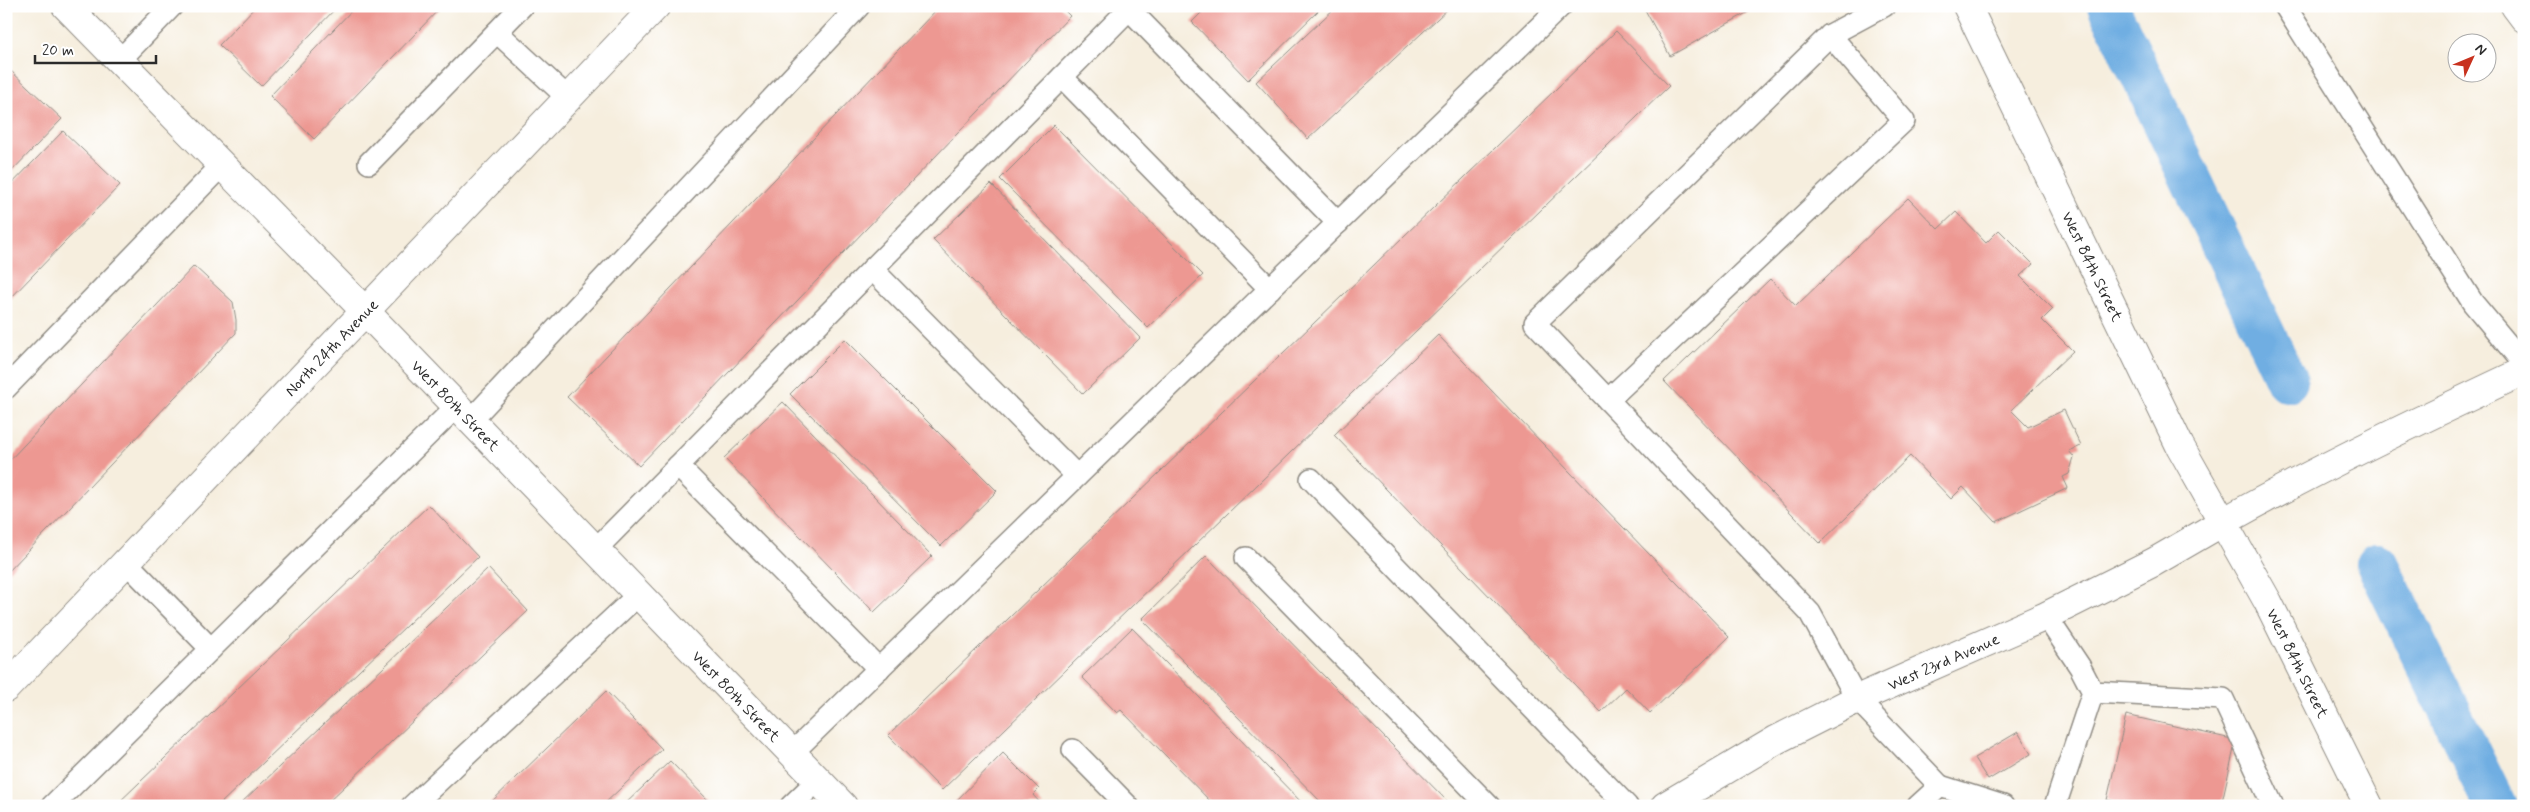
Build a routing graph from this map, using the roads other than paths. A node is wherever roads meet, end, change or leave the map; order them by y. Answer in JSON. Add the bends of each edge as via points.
{"nodes":[{"id":1,"x":66,"y":6,"type":"edge"},
{"id":2,"x":172,"y":6,"type":"edge"},
{"id":3,"x":522,"y":6,"type":"edge"},
{"id":4,"x":656,"y":6,"type":"edge"},
{"id":5,"x":859,"y":6,"type":"edge"},
{"id":6,"x":1561,"y":6,"type":"edge"},
{"id":7,"x":1884,"y":6,"type":"edge"},
{"id":8,"x":1966,"y":6,"type":"edge"},
{"id":9,"x":2285,"y":6,"type":"edge"},
{"id":10,"x":2515,"y":6,"type":"edge"},
{"id":11,"x":1129,"y":7,"type":"edge"},
{"id":12,"x":2524,"y":18,"type":"edge"},
{"id":13,"x":497,"y":32,"type":"junction"},
{"id":14,"x":1830,"y":35,"type":"junction"},
{"id":15,"x":119,"y":61,"type":"junction"},
{"id":16,"x":1062,"y":77,"type":"junction"},
{"id":17,"x":568,"y":98,"type":"junction"},
{"id":18,"x":368,"y":163,"type":"dead end"},
{"id":19,"x":222,"y":166,"type":"junction"},
{"id":20,"x":1338,"y":223,"type":"junction"},
{"id":21,"x":872,"y":269,"type":"junction"},
{"id":22,"x":1270,"y":289,"type":"junction"},
{"id":23,"x":365,"y":311,"type":"junction"},
{"id":24,"x":2524,"y":364,"type":"edge"},
{"id":25,"x":2524,"y":371,"type":"edge"},
{"id":26,"x":6,"y":388,"type":"edge"},
{"id":27,"x":1608,"y":400,"type":"junction"},
{"id":28,"x":464,"y":413,"type":"junction"},
{"id":29,"x":678,"y":466,"type":"junction"},
{"id":30,"x":1077,"y":476,"type":"junction"},
{"id":31,"x":1311,"y":479,"type":"dead end"},
{"id":32,"x":2223,"y":522,"type":"junction"},
{"id":33,"x":596,"y":549,"type":"junction"},
{"id":34,"x":1246,"y":558,"type":"dead end"},
{"id":35,"x":126,"y":562,"type":"junction"},
{"id":36,"x":639,"y":594,"type":"junction"},
{"id":37,"x":2046,"y":616,"type":"junction"},
{"id":38,"x":211,"y":649,"type":"junction"},
{"id":39,"x":879,"y":669,"type":"junction"},
{"id":40,"x":6,"y":688,"type":"edge"},
{"id":41,"x":2093,"y":692,"type":"junction"},
{"id":42,"x":1857,"y":699,"type":"junction"},
{"id":43,"x":1073,"y":750,"type":"dead end"},
{"id":44,"x":792,"y":753,"type":"junction"},
{"id":45,"x":818,"y":780,"type":"junction"},
{"id":46,"x":1940,"y":786,"type":"junction"},
{"id":47,"x":52,"y":806,"type":"edge"},
{"id":48,"x":412,"y":806,"type":"edge"},
{"id":49,"x":791,"y":806,"type":"edge"},
{"id":50,"x":843,"y":806,"type":"edge"},
{"id":51,"x":1128,"y":806,"type":"edge"},
{"id":52,"x":1490,"y":806,"type":"edge"},
{"id":53,"x":1627,"y":806,"type":"edge"},
{"id":54,"x":1665,"y":806,"type":"edge"},
{"id":55,"x":1918,"y":806,"type":"edge"},
{"id":56,"x":2003,"y":806,"type":"edge"},
{"id":57,"x":2055,"y":806,"type":"edge"},
{"id":58,"x":2273,"y":806,"type":"edge"},
{"id":59,"x":2369,"y":806,"type":"edge"}],
"edges":[{"from":1,"to":15,"type":"main road","name":"West 80th Street"},
{"from":2,"to":15,"type":"lane"},
{"from":3,"to":13,"type":"lane"},
{"from":4,"to":17,"type":"main road","name":"North 24th Avenue"},
{"from":5,"to":28,"type":"lane"},
{"from":6,"to":20,"type":"lane"},
{"from":7,"to":14,"type":"lane"},
{"from":8,"to":32,"type":"main road","name":"West 84th Street","via":[[2180,446]]},
{"from":9,"to":24,"type":"lane","via":[[2472,303]]},
{"from":10,"to":12,"type":"main road"},
{"from":11,"to":16,"type":"lane"},
{"from":11,"to":20,"type":"lane"},
{"from":13,"to":17,"type":"lane"},
{"from":13,"to":18,"type":"lane"},
{"from":14,"to":27,"type":"lane","via":[[1535,323]]},
{"from":14,"to":27,"type":"lane","via":[[1904,121]]},
{"from":15,"to":19,"type":"main road","name":"West 80th Street"},
{"from":16,"to":21,"type":"lane"},
{"from":16,"to":22,"type":"lane"},
{"from":17,"to":23,"type":"main road","name":"North 24th Avenue"},
{"from":19,"to":23,"type":"main road","name":"West 80th Street"},
{"from":19,"to":26,"type":"lane"},
{"from":20,"to":22,"type":"lane"},
{"from":21,"to":29,"type":"lane"},
{"from":21,"to":30,"type":"lane"},
{"from":22,"to":30,"type":"lane"},
{"from":23,"to":28,"type":"main road","name":"West 80th Street"},
{"from":23,"to":35,"type":"main road","name":"North 24th Avenue"},
{"from":25,"to":32,"type":"main road","via":[[2365,446]]},
{"from":27,"to":42,"type":"lane","via":[[1810,613]]},
{"from":28,"to":33,"type":"main road","name":"West 80th Street"},
{"from":28,"to":38,"type":"lane"},
{"from":29,"to":33,"type":"lane"},
{"from":29,"to":39,"type":"lane"},
{"from":30,"to":39,"type":"lane"},
{"from":31,"to":53,"type":"lane"},
{"from":32,"to":37,"type":"main road","name":"West 23rd Avenue","via":[[2154,562]]},
{"from":32,"to":59,"type":"main road","name":"West 84th Street","via":[[2268,602]]},
{"from":33,"to":36,"type":"main road","name":"West 80th Street"},
{"from":34,"to":52,"type":"lane"},
{"from":35,"to":38,"type":"lane"},
{"from":35,"to":40,"type":"main road","name":"North 24th Avenue"},
{"from":36,"to":44,"type":"main road","name":"West 80th Street"},
{"from":36,"to":48,"type":"lane"},
{"from":37,"to":41,"type":"lane","via":[[2080,666]]},
{"from":37,"to":42,"type":"main road","name":"West 23rd Avenue"},
{"from":38,"to":47,"type":"lane"},
{"from":39,"to":44,"type":"lane"},
{"from":41,"to":57,"type":"lane"},
{"from":41,"to":58,"type":"lane","via":[[2223,699]]},
{"from":42,"to":46,"type":"lane"},
{"from":42,"to":54,"type":"main road","name":"West 23rd Avenue","via":[[1776,740]]},
{"from":43,"to":51,"type":"lane"},
{"from":44,"to":45,"type":"main road","name":"West 80th Street"},
{"from":45,"to":49,"type":"lane"},
{"from":45,"to":50,"type":"main road","name":"West 80th Street"},
{"from":46,"to":55,"type":"lane"},
{"from":46,"to":56,"type":"lane"}]}
